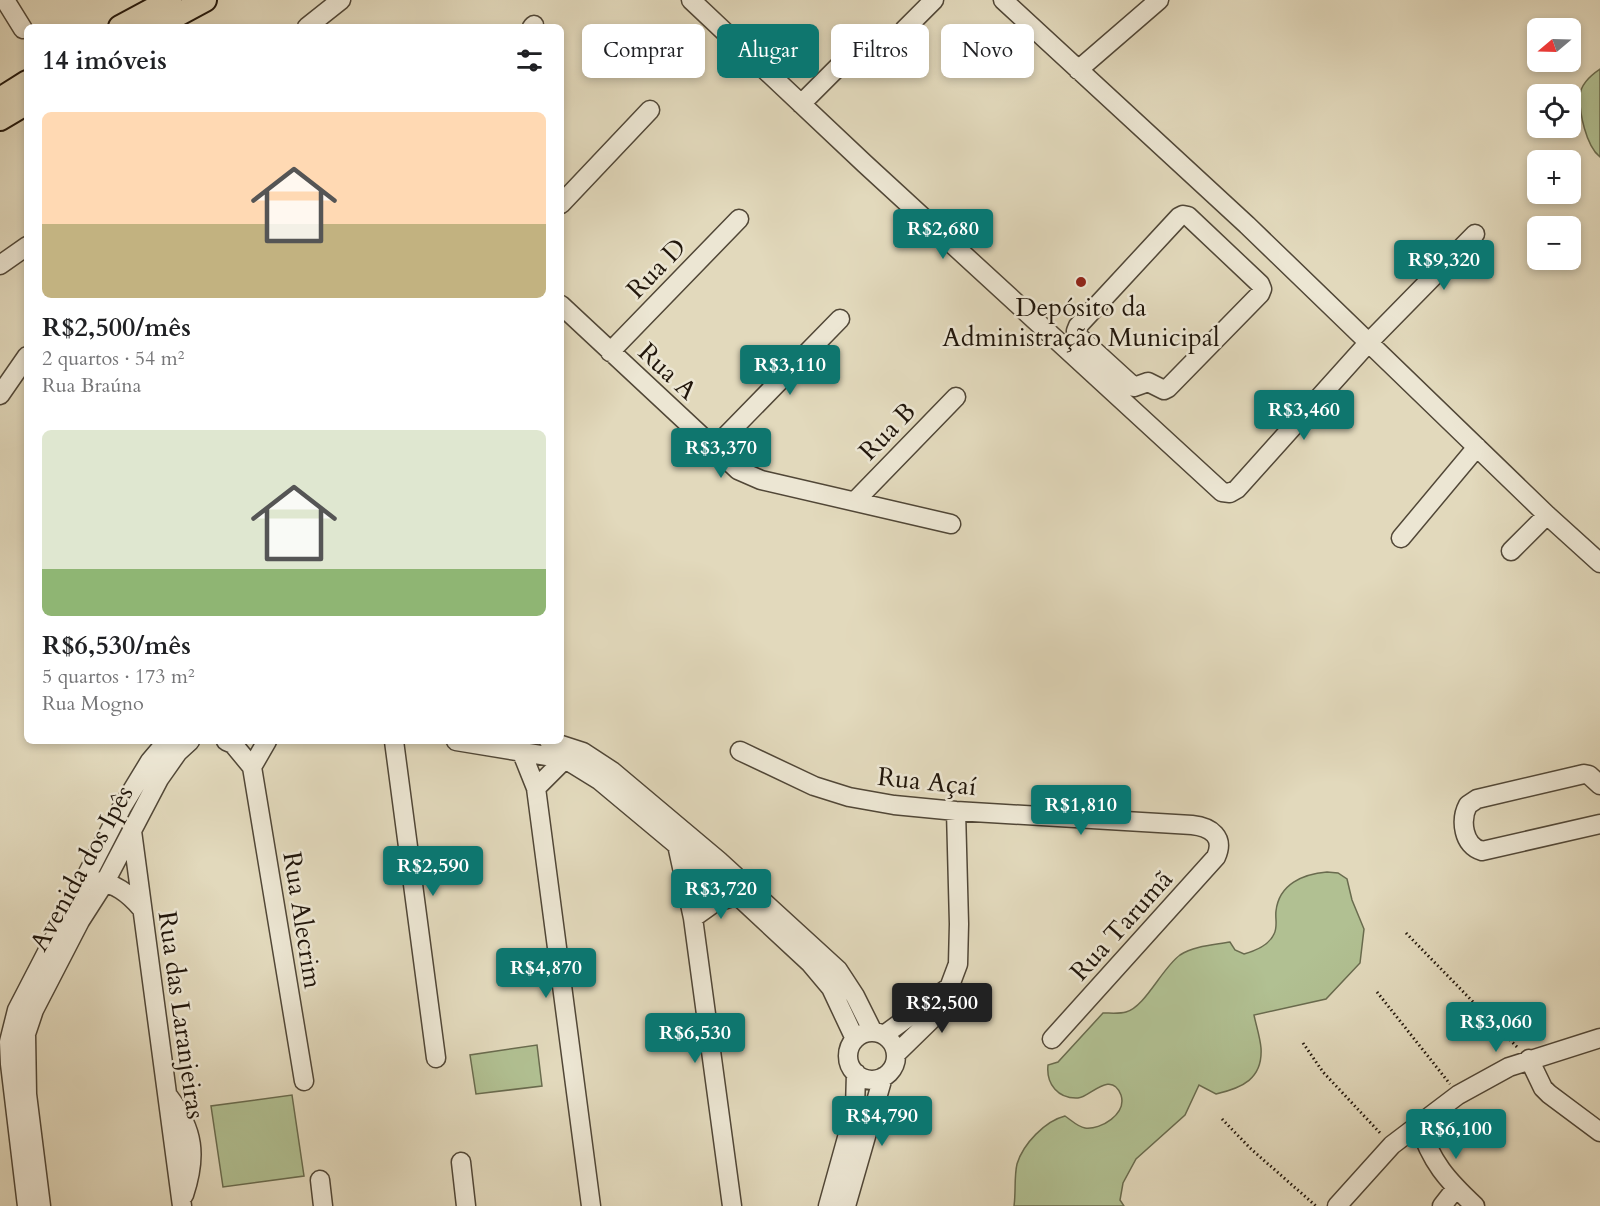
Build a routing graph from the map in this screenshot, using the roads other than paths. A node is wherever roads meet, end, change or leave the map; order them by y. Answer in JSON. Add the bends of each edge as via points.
{"nodes":[{"id":1,"x":5,"y":0,"type":"edge"},
{"id":2,"x":170,"y":0,"type":"edge"},
{"id":3,"x":206,"y":0,"type":"edge"},
{"id":4,"x":341,"y":0,"type":"edge"},
{"id":5,"x":691,"y":0,"type":"edge"},
{"id":6,"x":934,"y":0,"type":"edge"},
{"id":7,"x":1003,"y":0,"type":"edge"},
{"id":8,"x":1159,"y":0,"type":"edge"},
{"id":9,"x":126,"y":24,"type":"edge"},
{"id":10,"x":161,"y":24,"type":"edge"},
{"id":11,"x":311,"y":24,"type":"edge"},
{"id":12,"x":910,"y":24,"type":"edge"},
{"id":13,"x":23,"y":29,"type":"dead end"},
{"id":14,"x":1078,"y":70,"type":"junction"},
{"id":15,"x":831,"y":74,"type":"edge"},
{"id":16,"x":24,"y":84,"type":"edge"},
{"id":17,"x":0,"y":99,"type":"edge"},
{"id":18,"x":801,"y":104,"type":"junction"},
{"id":19,"x":24,"y":105,"type":"edge"},
{"id":20,"x":650,"y":110,"type":"dead end"},
{"id":21,"x":0,"y":119,"type":"edge"},
{"id":22,"x":564,"y":201,"type":"edge"},
{"id":23,"x":739,"y":219,"type":"dead end"},
{"id":24,"x":1475,"y":234,"type":"dead end"},
{"id":25,"x":1236,"y":238,"type":"junction"},
{"id":26,"x":24,"y":248,"type":"edge"},
{"id":27,"x":0,"y":265,"type":"edge"},
{"id":28,"x":564,"y":307,"type":"edge"},
{"id":29,"x":840,"y":319,"type":"dead end"},
{"id":30,"x":1369,"y":342,"type":"junction"},
{"id":31,"x":610,"y":352,"type":"junction"},
{"id":32,"x":24,"y":360,"type":"edge"},
{"id":33,"x":0,"y":394,"type":"edge"},
{"id":34,"x":956,"y":397,"type":"dead end"},
{"id":35,"x":1477,"y":447,"type":"junction"},
{"id":36,"x":714,"y":448,"type":"junction"},
{"id":37,"x":855,"y":501,"type":"junction"},
{"id":38,"x":1547,"y":515,"type":"junction"},
{"id":39,"x":951,"y":524,"type":"dead end"},
{"id":40,"x":1401,"y":538,"type":"dead end"},
{"id":41,"x":1511,"y":551,"type":"dead end"},
{"id":42,"x":1600,"y":563,"type":"edge"},
{"id":43,"x":164,"y":744,"type":"edge"},
{"id":44,"x":187,"y":744,"type":"edge"},
{"id":45,"x":232,"y":744,"type":"edge"},
{"id":46,"x":265,"y":744,"type":"edge"},
{"id":47,"x":394,"y":744,"type":"edge"},
{"id":48,"x":472,"y":744,"type":"edge"},
{"id":49,"x":558,"y":744,"type":"edge"},
{"id":50,"x":740,"y":751,"type":"dead end"},
{"id":51,"x":522,"y":753,"type":"junction"},
{"id":52,"x":565,"y":759,"type":"junction"},
{"id":53,"x":252,"y":767,"type":"junction"},
{"id":54,"x":1600,"y":785,"type":"edge"},
{"id":55,"x":536,"y":788,"type":"junction"},
{"id":56,"x":122,"y":807,"type":"junction"},
{"id":57,"x":956,"y":811,"type":"junction"},
{"id":58,"x":1600,"y":824,"type":"edge"},
{"id":59,"x":677,"y":825,"type":"junction"},
{"id":60,"x":132,"y":831,"type":"junction"},
{"id":61,"x":1220,"y":841,"type":"joint"},
{"id":62,"x":676,"y":844,"type":"junction"},
{"id":63,"x":83,"y":880,"type":"junction"},
{"id":64,"x":105,"y":882,"type":"junction"},
{"id":65,"x":744,"y":893,"type":"junction"},
{"id":66,"x":141,"y":908,"type":"junction"},
{"id":67,"x":693,"y":918,"type":"junction"},
{"id":68,"x":950,"y":987,"type":"junction"},
{"id":69,"x":878,"y":1033,"type":"junction"},
{"id":70,"x":1600,"y":1038,"type":"edge"},
{"id":71,"x":855,"y":1039,"type":"junction"},
{"id":72,"x":1052,"y":1039,"type":"dead end"},
{"id":73,"x":896,"y":1054,"type":"junction"},
{"id":74,"x":436,"y":1058,"type":"dead end"},
{"id":75,"x":1529,"y":1059,"type":"junction"},
{"id":76,"x":856,"y":1073,"type":"junction"},
{"id":77,"x":883,"y":1077,"type":"junction"},
{"id":78,"x":304,"y":1081,"type":"dead end"},
{"id":79,"x":1419,"y":1124,"type":"junction"},
{"id":80,"x":1600,"y":1132,"type":"edge"},
{"id":81,"x":461,"y":1162,"type":"dead end"},
{"id":82,"x":320,"y":1180,"type":"dead end"},
{"id":83,"x":1456,"y":1188,"type":"junction"},
{"id":84,"x":182,"y":1204,"type":"edge"},
{"id":85,"x":27,"y":1206,"type":"edge"},
{"id":86,"x":40,"y":1206,"type":"edge"},
{"id":87,"x":323,"y":1206,"type":"edge"},
{"id":88,"x":466,"y":1206,"type":"edge"},
{"id":89,"x":591,"y":1206,"type":"edge"},
{"id":90,"x":732,"y":1206,"type":"edge"},
{"id":91,"x":828,"y":1206,"type":"edge"},
{"id":92,"x":846,"y":1206,"type":"edge"},
{"id":93,"x":1336,"y":1206,"type":"edge"},
{"id":94,"x":1442,"y":1206,"type":"edge"},
{"id":95,"x":1475,"y":1206,"type":"edge"}],
"edges":[{"from":1,"to":13,"type":"street"},
{"from":2,"to":9,"type":"main road"},
{"from":3,"to":10,"type":"main road"},
{"from":4,"to":11,"type":"street"},
{"from":5,"to":18,"type":"street"},
{"from":6,"to":12,"type":"street"},
{"from":7,"to":14,"type":"street"},
{"from":8,"to":14,"type":"street"},
{"from":14,"to":25,"type":"street"},
{"from":15,"to":18,"type":"street"},
{"from":16,"to":17,"type":"main road"},
{"from":18,"to":30,"type":"street","via":[[1222,492],[1237,489]]},
{"from":19,"to":21,"type":"main road"},
{"from":20,"to":22,"type":"street"},
{"from":23,"to":31,"type":"street","name":"Rua D"},
{"from":24,"to":30,"type":"street"},
{"from":25,"to":25,"type":"street","via":[[1262,289],[1260,294],[1168,388],[1164,390],[1148,382],[1132,386],[1078,336],[1078,326],[1179,217],[1188,216]]},
{"from":25,"to":30,"type":"street"},
{"from":26,"to":27,"type":"street"},
{"from":28,"to":31,"type":"street","name":"Rua A"},
{"from":29,"to":36,"type":"street"},
{"from":30,"to":35,"type":"street"},
{"from":31,"to":36,"type":"street","name":"Rua A"},
{"from":32,"to":33,"type":"street"},
{"from":34,"to":37,"type":"street","name":"Rua B"},
{"from":35,"to":38,"type":"street"},
{"from":35,"to":40,"type":"street"},
{"from":36,"to":37,"type":"street","name":"Rua A","via":[[738,470],[761,480]]},
{"from":37,"to":39,"type":"street","name":"Rua A"},
{"from":38,"to":41,"type":"street"},
{"from":38,"to":42,"type":"street"},
{"from":43,"to":56,"type":"street","name":"Avenida dos Ipês"},
{"from":44,"to":60,"type":"street","name":"Avenida dos Ipês","via":[[159,778]]},
{"from":45,"to":53,"type":"street"},
{"from":46,"to":53,"type":"street"},
{"from":47,"to":74,"type":"street"},
{"from":48,"to":51,"type":"street"},
{"from":49,"to":59,"type":"street","via":[[583,752],[612,771]]},
{"from":50,"to":57,"type":"street","name":"Rua Açaí","via":[[814,786],[849,797]]},
{"from":51,"to":52,"type":"street"},
{"from":51,"to":55,"type":"street"},
{"from":52,"to":55,"type":"street"},
{"from":52,"to":62,"type":"street","via":[[598,780]]},
{"from":53,"to":78,"type":"street","name":"Rua Alecrim"},
{"from":54,"to":58,"type":"street","via":[[1584,774],[1477,799],[1468,805],[1463,822],[1469,842],[1482,851]]},
{"from":55,"to":89,"type":"street"},
{"from":56,"to":60,"type":"street","name":"Rua das Laranjeiras"},
{"from":56,"to":63,"type":"street","name":"Avenida dos Ipês"},
{"from":57,"to":61,"type":"street","name":"Rua Açaí","via":[[1192,825],[1208,828]]},
{"from":57,"to":68,"type":"street","via":[[958,964]]},
{"from":59,"to":62,"type":"street"},
{"from":59,"to":65,"type":"street"},
{"from":60,"to":64,"type":"street","name":"Avenida dos Ipês"},
{"from":60,"to":66,"type":"street","name":"Rua das Laranjeiras"},
{"from":61,"to":72,"type":"street","name":"Rua Tarumã","via":[[1216,857]]},
{"from":62,"to":65,"type":"street"},
{"from":62,"to":67,"type":"street"},
{"from":63,"to":64,"type":"street"},
{"from":63,"to":85,"type":"street","name":"Avenida dos Ipês","via":[[17,1010],[9,1042]]},
{"from":64,"to":66,"type":"street","via":[[126,892]]},
{"from":64,"to":86,"type":"street","name":"Avenida dos Ipês","via":[[49,980],[26,1034],[27,1094]]},
{"from":65,"to":67,"type":"street","via":[[714,903]]},
{"from":65,"to":69,"type":"street","via":[[838,970]]},
{"from":65,"to":71,"type":"street","via":[[831,988]]},
{"from":66,"to":84,"type":"street","name":"Rua das Laranjeiras"},
{"from":67,"to":90,"type":"street"},
{"from":68,"to":69,"type":"street"},
{"from":68,"to":73,"type":"street","via":[[936,1015]]},
{"from":69,"to":71,"type":"street"},
{"from":69,"to":73,"type":"street","via":[[891,1041]]},
{"from":70,"to":75,"type":"street"},
{"from":71,"to":76,"type":"street","via":[[848,1057]]},
{"from":73,"to":77,"type":"street","via":[[895,1063]]},
{"from":75,"to":79,"type":"street","via":[[1458,1095]]},
{"from":75,"to":80,"type":"street","via":[[1543,1088]]},
{"from":76,"to":77,"type":"street","via":[[874,1080]]},
{"from":76,"to":91,"type":"street","via":[[855,1109]]},
{"from":77,"to":92,"type":"street"},
{"from":79,"to":83,"type":"street","via":[[1433,1160]]},
{"from":79,"to":93,"type":"street","via":[[1392,1145]]},
{"from":81,"to":88,"type":"street"},
{"from":82,"to":87,"type":"street"},
{"from":83,"to":94,"type":"street"},
{"from":83,"to":95,"type":"street"}]}
